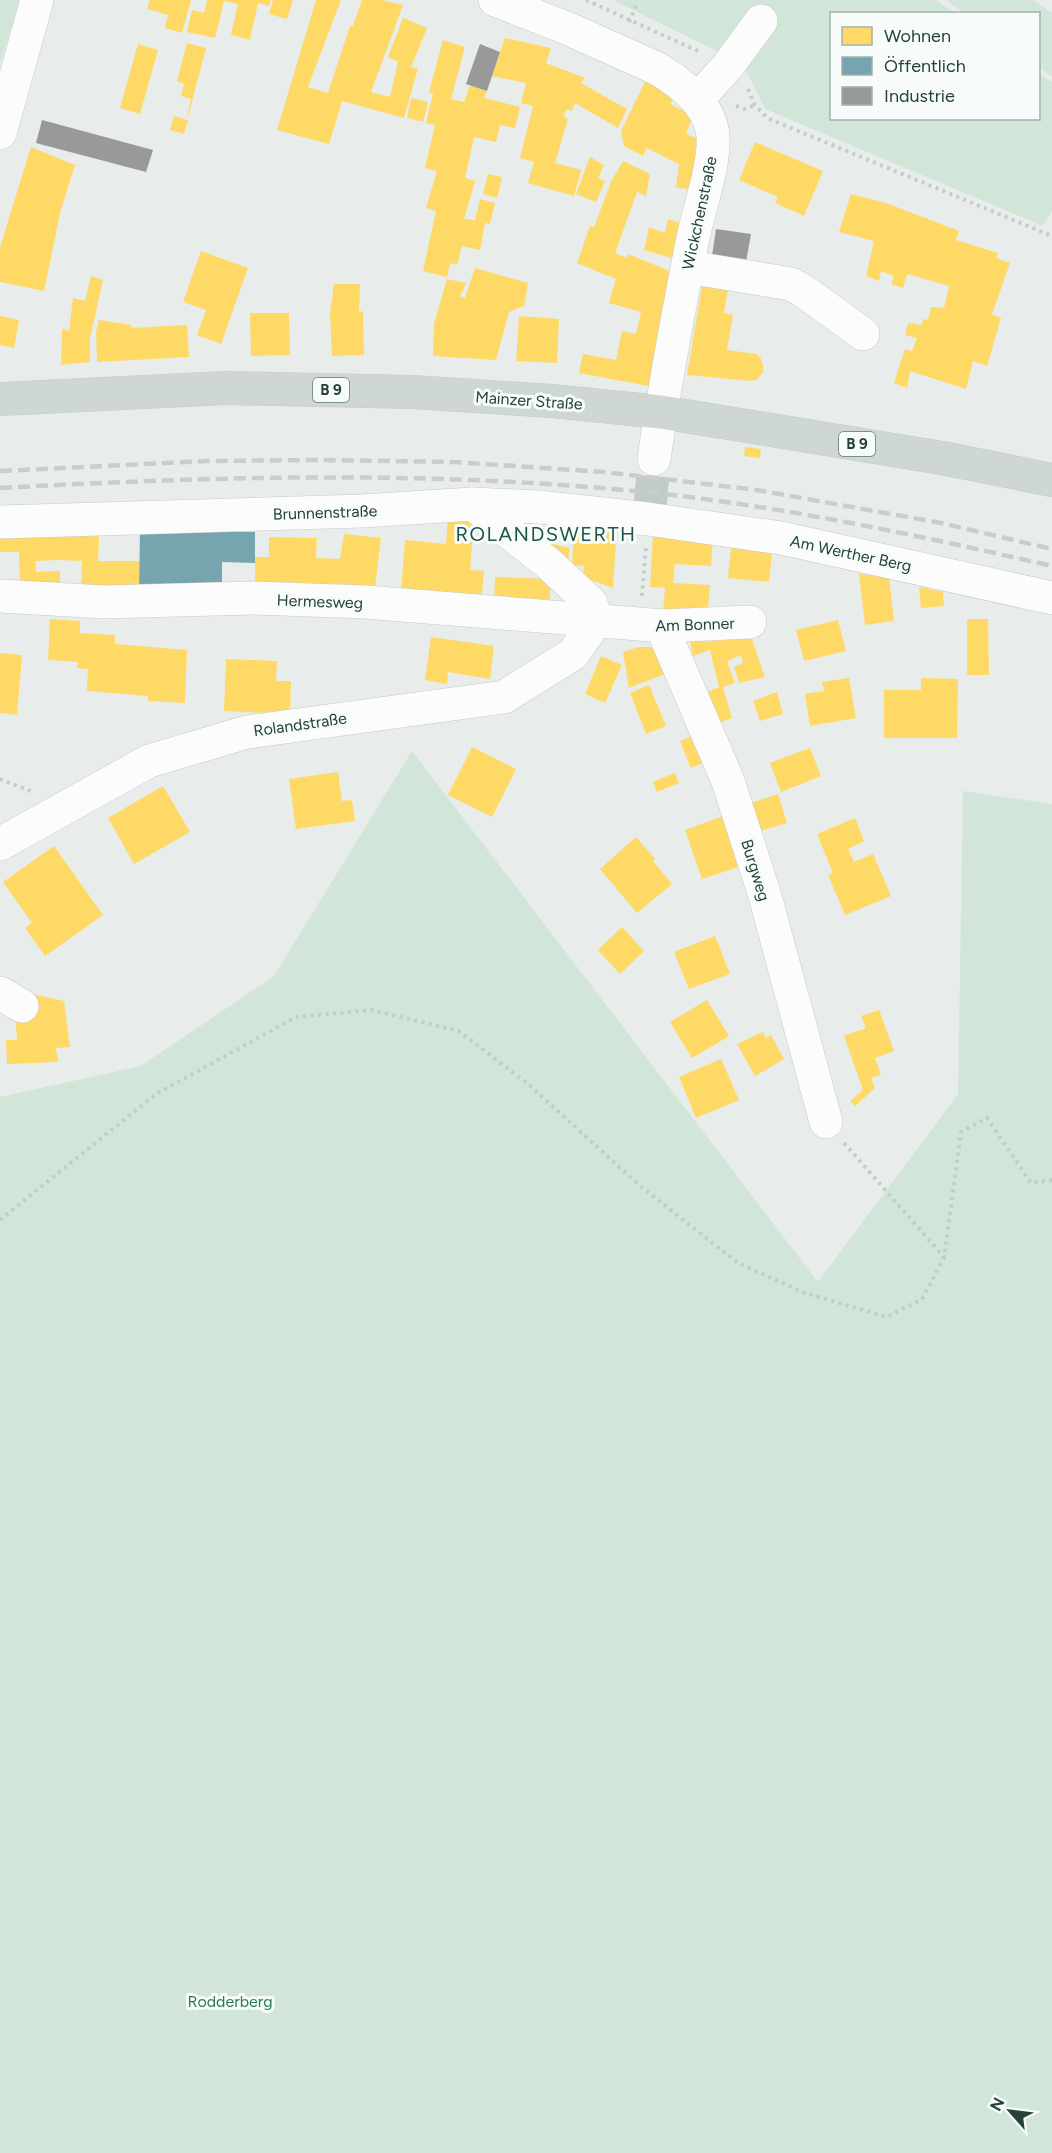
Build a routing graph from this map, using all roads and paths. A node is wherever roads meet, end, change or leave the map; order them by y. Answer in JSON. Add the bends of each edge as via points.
{"nodes":[{"id":1,"x":37,"y":0,"type":"edge"},
{"id":2,"x":495,"y":0,"type":"edge"},
{"id":3,"x":586,"y":0,"type":"edge"},
{"id":4,"x":761,"y":21,"type":"dead end"},
{"id":5,"x":727,"y":67,"type":"junction"},
{"id":6,"x":4,"y":97,"type":"edge"},
{"id":7,"x":697,"y":100,"type":"junction"},
{"id":8,"x":0,"y":133,"type":"edge"},
{"id":9,"x":1052,"y":237,"type":"edge"},
{"id":10,"x":688,"y":267,"type":"junction"},
{"id":11,"x":863,"y":334,"type":"dead end"},
{"id":12,"x":0,"y":399,"type":"edge"},
{"id":13,"x":661,"y":412,"type":"junction"},
{"id":14,"x":654,"y":459,"type":"tunnel mouth"},
{"id":15,"x":1052,"y":480,"type":"edge"},
{"id":16,"x":473,"y":504,"type":"junction"},
{"id":17,"x":649,"y":514,"type":"junction"},
{"id":18,"x":0,"y":522,"type":"edge"},
{"id":19,"x":0,"y":596,"type":"edge"},
{"id":20,"x":1052,"y":598,"type":"edge"},
{"id":21,"x":596,"y":621,"type":"junction"},
{"id":22,"x":750,"y":622,"type":"dead end"},
{"id":23,"x":652,"y":625,"type":"junction"},
{"id":24,"x":0,"y":844,"type":"edge"},
{"id":25,"x":826,"y":1122,"type":"joint"},
{"id":26,"x":1052,"y":1180,"type":"edge"},
{"id":27,"x":0,"y":1221,"type":"edge"},
{"id":28,"x":944,"y":1258,"type":"junction"}],
"edges":[{"from":1,"to":6,"type":"street"},
{"from":2,"to":7,"type":"street","name":"Wickchenstraße","via":[[658,69]]},
{"from":3,"to":5,"type":"path"},
{"from":4,"to":5,"type":"street"},
{"from":5,"to":7,"type":"street"},
{"from":5,"to":9,"type":"path","via":[[767,118]]},
{"from":6,"to":8,"type":"street"},
{"from":7,"to":10,"type":"street","name":"Wickchenstraße","via":[[713,136],[712,156]]},
{"from":10,"to":11,"type":"street","via":[[791,284]]},
{"from":10,"to":13,"type":"street","name":"Wickchenstraße"},
{"from":12,"to":13,"type":"main road","name":"Mainzer Straße","number":"B 9","via":[[226,388],[412,392]]},
{"from":13,"to":14,"type":"street","name":"Wickchenstraße"},
{"from":13,"to":15,"type":"main road","name":"Mainzer Straße","number":"B 9"},
{"from":16,"to":17,"type":"street","name":"Brunnenstraße"},
{"from":16,"to":18,"type":"street","name":"Brunnenstraße","via":[[350,512]]},
{"from":16,"to":21,"type":"street","via":[[591,603]]},
{"from":17,"to":20,"type":"street","name":"Am Werther Berg","via":[[781,538]]},
{"from":17,"to":23,"type":"path"},
{"from":19,"to":21,"type":"street","name":"Hermesweg","via":[[104,602],[254,598],[365,602]]},
{"from":21,"to":23,"type":"street","name":"Hermesweg"},
{"from":21,"to":24,"type":"street","name":"Rolandstraße","via":[[573,654],[504,697],[247,732],[149,761]]},
{"from":22,"to":23,"type":"street","name":"Am Bonner"},
{"from":23,"to":25,"type":"street","name":"Burgweg","via":[[667,639],[728,782],[765,896]]},
{"from":25,"to":28,"type":"path"},
{"from":26,"to":28,"type":"path","via":[[1031,1183],[987,1119],[961,1132]]},
{"from":27,"to":28,"type":"path","via":[[156,1094],[296,1017],[372,1010],[459,1031],[528,1084],[639,1185],[738,1263],[805,1293],[887,1317],[922,1299]]}]}
